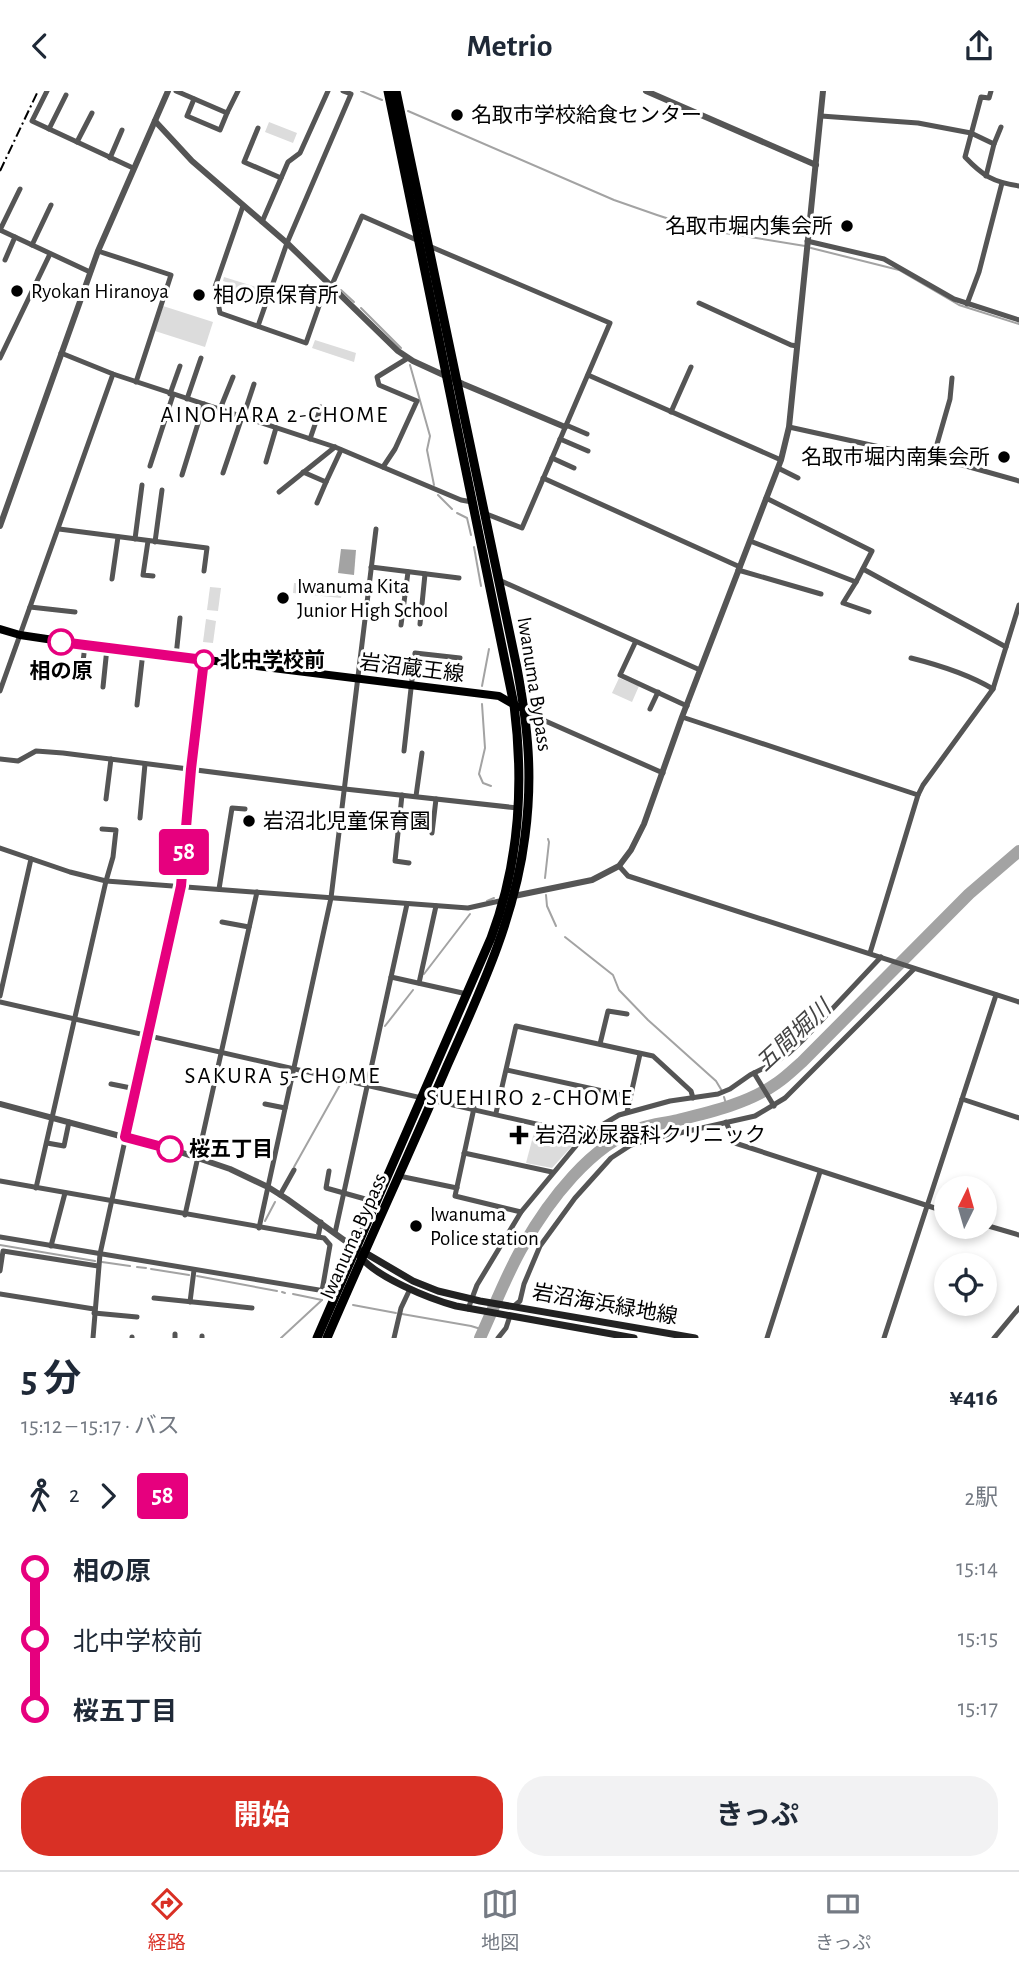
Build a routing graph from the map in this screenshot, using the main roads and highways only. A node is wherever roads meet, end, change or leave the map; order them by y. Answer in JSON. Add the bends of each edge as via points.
{"nodes":[{"id":1,"x":388,"y":91,"type":"edge"},
{"id":2,"x":396,"y":91,"type":"edge"},
{"id":3,"x":424,"y":243,"type":"junction"},
{"id":4,"x":0,"y":629,"type":"edge"},
{"id":5,"x":514,"y":705,"type":"junction"},
{"id":6,"x":525,"y":712,"type":"junction"},
{"id":7,"x":428,"y":1099,"type":"junction"},
{"id":8,"x":355,"y":1248,"type":"junction"},
{"id":9,"x":363,"y":1256,"type":"junction"},
{"id":10,"x":673,"y":1336,"type":"edge"},
{"id":11,"x":317,"y":1338,"type":"edge"},
{"id":12,"x":327,"y":1338,"type":"edge"},
{"id":13,"x":634,"y":1338,"type":"edge"},
{"id":14,"x":695,"y":1338,"type":"edge"}],
"edges":[{"from":1,"to":3,"type":"highway","name":"Iwanuma Bypass"},
{"from":2,"to":3,"type":"highway","name":"Iwanuma Bypass"},
{"from":3,"to":5,"type":"highway","name":"Iwanuma Bypass"},
{"from":3,"to":6,"type":"highway","name":"Iwanuma Bypass","via":[[459,382]]},
{"from":4,"to":5,"type":"main road","name":"岩沼蔵王線","via":[[107,648],[499,697]]},
{"from":5,"to":6,"type":"main road","name":"岩沼蔵王線"},
{"from":5,"to":7,"type":"highway","name":"Iwanuma Bypass","via":[[520,767],[518,808],[503,900]]},
{"from":6,"to":7,"type":"highway","name":"Iwanuma Bypass","via":[[528,806],[514,896],[489,968]]},
{"from":7,"to":8,"type":"highway","name":"Iwanuma Bypass"},
{"from":7,"to":9,"type":"highway","name":"Iwanuma Bypass"},
{"from":8,"to":9,"type":"main road"},
{"from":8,"to":11,"type":"highway","name":"Iwanuma Bypass"},
{"from":9,"to":10,"type":"main road","name":"岩沼海浜緑地線","via":[[438,1291]]},
{"from":9,"to":12,"type":"highway","name":"Iwanuma Bypass"},
{"from":9,"to":13,"type":"main road","name":"岩沼海浜緑地線","via":[[377,1270],[432,1299]]},
{"from":10,"to":14,"type":"main road","name":"岩沼海浜緑地線"}]}
